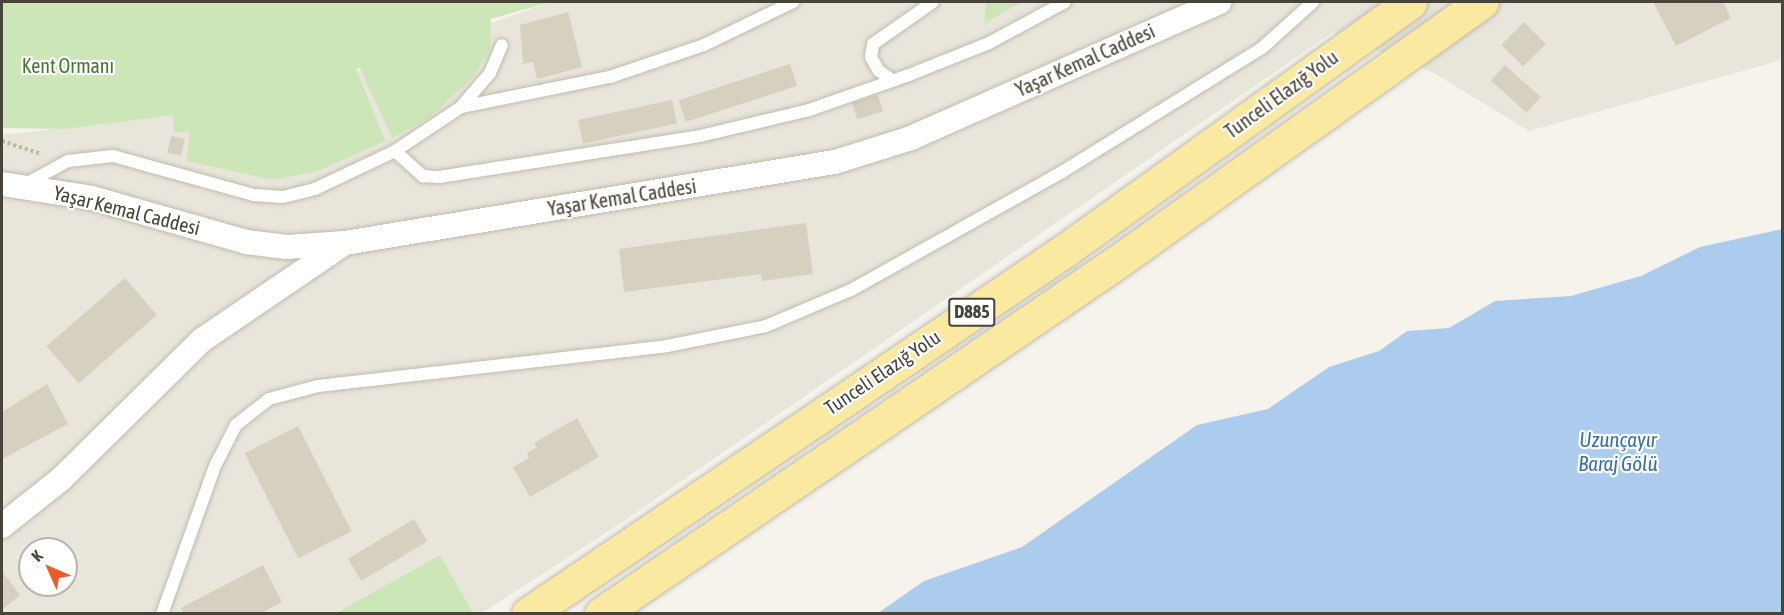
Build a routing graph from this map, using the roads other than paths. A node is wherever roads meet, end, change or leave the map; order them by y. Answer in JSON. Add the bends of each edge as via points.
{"nodes":[{"id":1,"x":793,"y":2,"type":"edge"},
{"id":2,"x":933,"y":2,"type":"edge"},
{"id":3,"x":1065,"y":2,"type":"edge"},
{"id":4,"x":1219,"y":2,"type":"edge"},
{"id":5,"x":1313,"y":2,"type":"edge"},
{"id":6,"x":1410,"y":2,"type":"edge"},
{"id":7,"x":1482,"y":2,"type":"edge"},
{"id":8,"x":502,"y":45,"type":"dead end"},
{"id":9,"x":892,"y":80,"type":"junction"},
{"id":10,"x":461,"y":107,"type":"junction"},
{"id":11,"x":395,"y":151,"type":"junction"},
{"id":12,"x":13,"y":184,"type":"edge"},
{"id":13,"x":345,"y":243,"type":"junction"},
{"id":14,"x":2,"y":526,"type":"edge"},
{"id":15,"x":162,"y":614,"type":"edge"},
{"id":16,"x":528,"y":614,"type":"edge"},
{"id":17,"x":601,"y":614,"type":"edge"}],
"edges":[{"from":1,"to":10,"type":"lane","via":[[714,41],[610,77]]},
{"from":2,"to":9,"type":"lane","via":[[873,44],[875,64]]},
{"from":3,"to":9,"type":"lane","via":[[989,43]]},
{"from":4,"to":13,"type":"street","name":"Yaşar Kemal Caddesi","via":[[911,138],[835,162]]},
{"from":5,"to":15,"type":"lane","via":[[1262,48],[1062,172],[851,290],[766,326],[667,346],[318,386],[269,399],[236,425],[215,466]]},
{"from":6,"to":16,"type":"main road","name":"Tunceli Elazığ Yolu","number":"D885","via":[[1064,250]]},
{"from":7,"to":17,"type":"main road","name":"Tunceli Elazığ Yolu","number":"D885","via":[[1117,262]]},
{"from":8,"to":10,"type":"lane","via":[[490,73]]},
{"from":9,"to":11,"type":"lane","via":[[787,115],[578,158],[439,177],[423,176]]},
{"from":10,"to":11,"type":"lane"},
{"from":11,"to":12,"type":"lane","via":[[357,173],[283,197],[254,195],[113,156],[68,160]]},
{"from":12,"to":13,"type":"street","name":"Yaşar Kemal Caddesi","via":[[92,198],[246,242],[287,247]]},
{"from":13,"to":14,"type":"street","via":[[202,340],[61,478]]}]}
